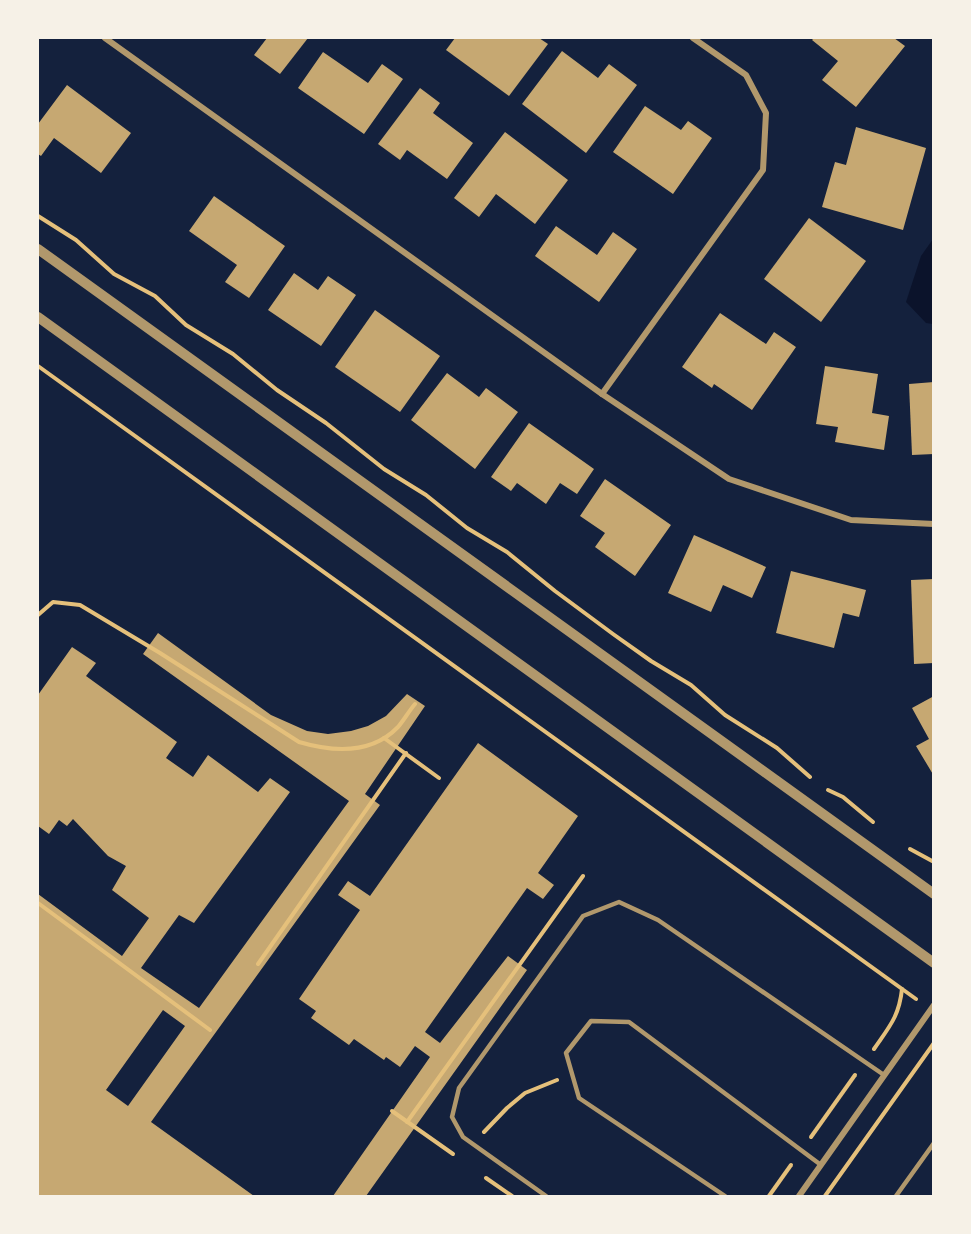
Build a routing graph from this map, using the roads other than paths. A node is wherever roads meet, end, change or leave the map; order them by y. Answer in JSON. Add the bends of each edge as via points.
{"nodes":[{"id":1,"x":105,"y":38,"type":"edge"},
{"id":2,"x":693,"y":38,"type":"edge"},
{"id":3,"x":38,"y":249,"type":"edge"},
{"id":4,"x":38,"y":317,"type":"edge"},
{"id":5,"x":602,"y":394,"type":"junction"},
{"id":6,"x":933,"y":524,"type":"edge"},
{"id":7,"x":933,"y":894,"type":"edge"},
{"id":8,"x":933,"y":963,"type":"edge"},
{"id":9,"x":932,"y":1007,"type":"edge"},
{"id":10,"x":884,"y":1075,"type":"junction"},
{"id":11,"x":933,"y":1143,"type":"edge"},
{"id":12,"x":821,"y":1165,"type":"junction"},
{"id":13,"x":546,"y":1197,"type":"edge"},
{"id":14,"x":725,"y":1197,"type":"edge"},
{"id":15,"x":799,"y":1197,"type":"edge"},
{"id":16,"x":896,"y":1197,"type":"edge"}],
"edges":[{"from":1,"to":5,"type":"street"},
{"from":2,"to":5,"type":"street","via":[[746,75],[766,113],[763,170]]},
{"from":3,"to":7,"type":"street"},
{"from":4,"to":8,"type":"street"},
{"from":5,"to":6,"type":"street","via":[[729,479],[851,520]]},
{"from":9,"to":10,"type":"street"},
{"from":10,"to":12,"type":"street"},
{"from":10,"to":13,"type":"lane","via":[[658,920],[619,902],[583,916],[459,1088],[452,1117],[463,1137]]},
{"from":11,"to":16,"type":"lane"},
{"from":12,"to":14,"type":"lane","via":[[629,1022],[591,1021],[566,1053],[579,1098]]},
{"from":12,"to":15,"type":"street"}]}
